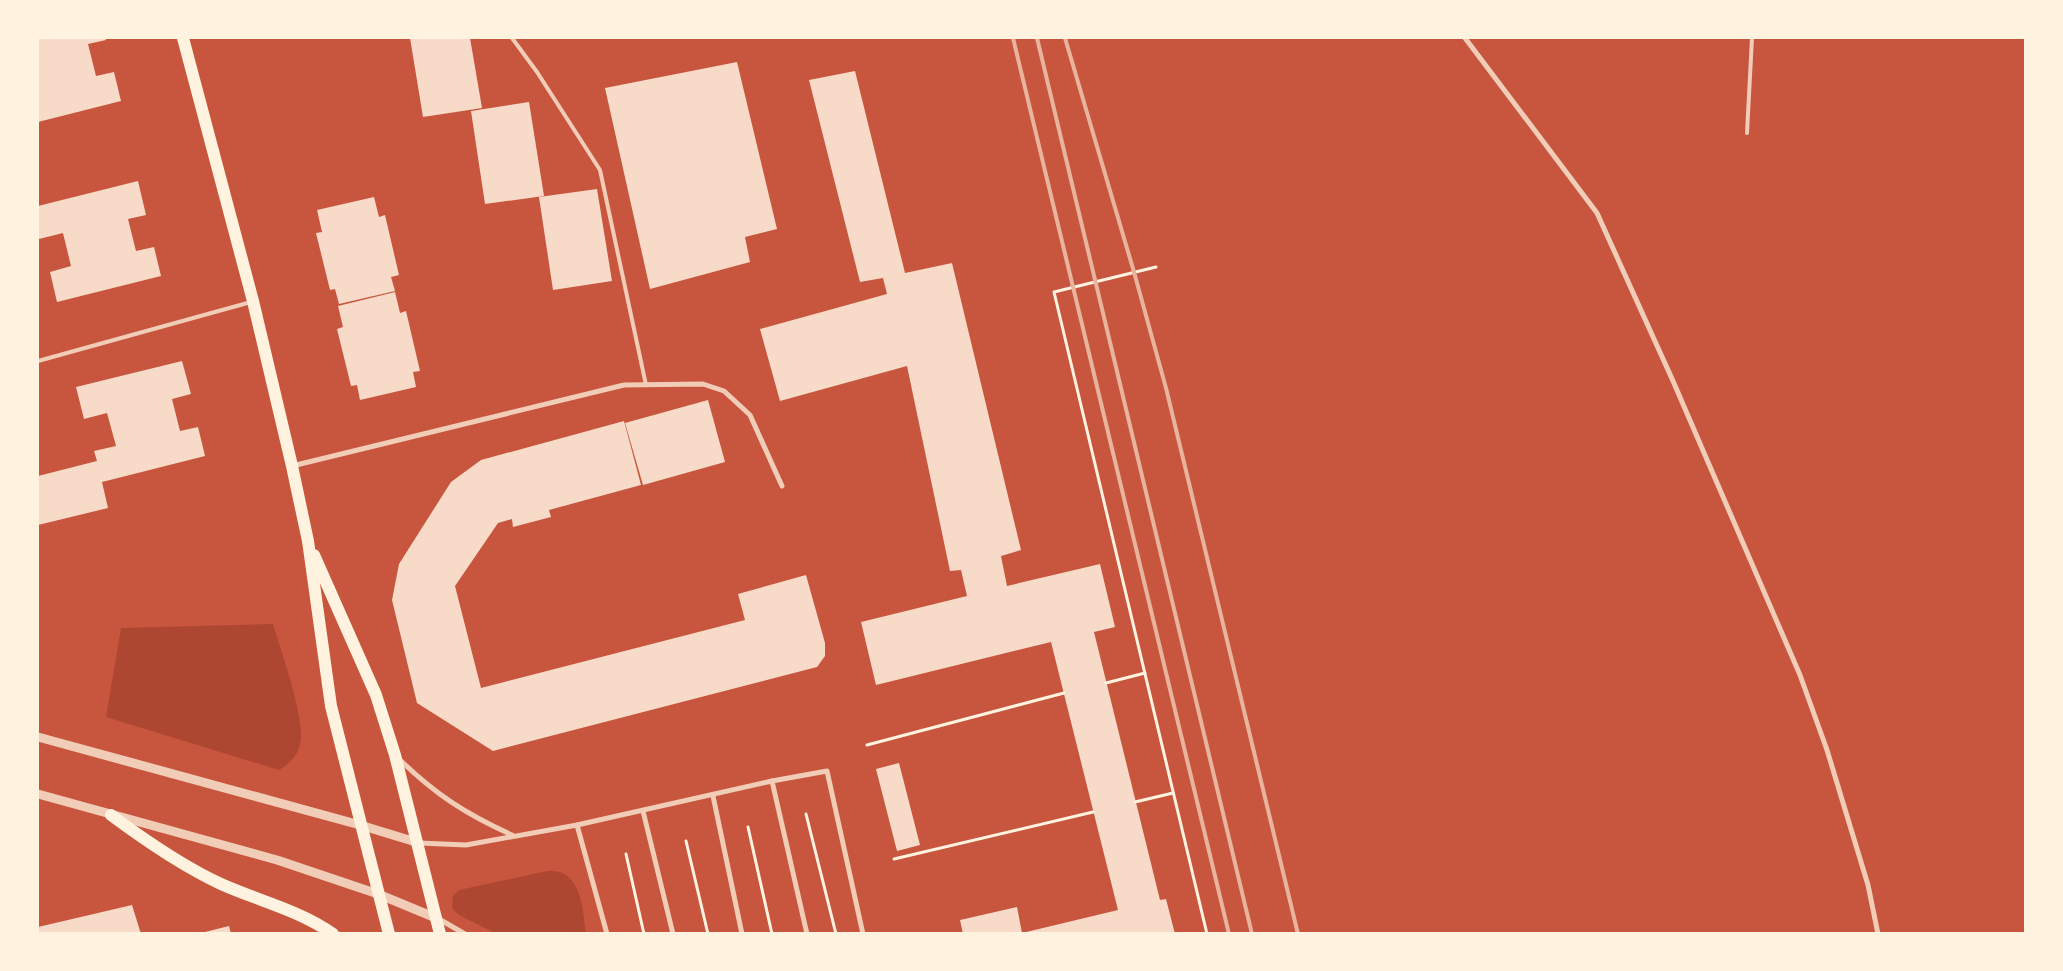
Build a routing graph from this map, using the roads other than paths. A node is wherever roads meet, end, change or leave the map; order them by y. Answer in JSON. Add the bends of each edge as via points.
{"nodes":[{"id":1,"x":183,"y":38,"type":"edge"},
{"id":2,"x":512,"y":38,"type":"edge"},
{"id":3,"x":1465,"y":38,"type":"edge"},
{"id":4,"x":1752,"y":38,"type":"edge"},
{"id":5,"x":1746,"y":133,"type":"dead end"},
{"id":6,"x":253,"y":301,"type":"junction"},
{"id":7,"x":38,"y":361,"type":"edge"},
{"id":8,"x":646,"y":385,"type":"junction"},
{"id":9,"x":292,"y":466,"type":"junction"},
{"id":10,"x":782,"y":486,"type":"dead end"},
{"id":11,"x":308,"y":541,"type":"junction"},
{"id":12,"x":38,"y":737,"type":"edge"},
{"id":13,"x":395,"y":755,"type":"junction"},
{"id":14,"x":772,"y":781,"type":"junction"},
{"id":15,"x":38,"y":794,"type":"edge"},
{"id":16,"x":713,"y":796,"type":"junction"},
{"id":17,"x":643,"y":811,"type":"junction"},
{"id":18,"x":111,"y":815,"type":"junction"},
{"id":19,"x":360,"y":825,"type":"junction"},
{"id":20,"x":578,"y":825,"type":"junction"},
{"id":21,"x":512,"y":835,"type":"junction"},
{"id":22,"x":419,"y":843,"type":"junction"},
{"id":23,"x":378,"y":894,"type":"junction"},
{"id":24,"x":436,"y":918,"type":"junction"},
{"id":25,"x":333,"y":934,"type":"edge"},
{"id":26,"x":389,"y":934,"type":"edge"},
{"id":27,"x":440,"y":934,"type":"edge"},
{"id":28,"x":466,"y":934,"type":"edge"},
{"id":29,"x":607,"y":934,"type":"edge"},
{"id":30,"x":673,"y":934,"type":"edge"},
{"id":31,"x":742,"y":934,"type":"edge"},
{"id":32,"x":807,"y":934,"type":"edge"},
{"id":33,"x":863,"y":934,"type":"edge"},
{"id":34,"x":1878,"y":934,"type":"edge"}],
"edges":[{"from":1,"to":6,"type":"main road"},
{"from":2,"to":8,"type":"lane","via":[[600,170]]},
{"from":3,"to":34,"type":"street","via":[[1597,213],[1800,675],[1827,750],[1868,885]]},
{"from":4,"to":5,"type":"lane"},
{"from":6,"to":7,"type":"lane"},
{"from":6,"to":9,"type":"main road"},
{"from":8,"to":9,"type":"street","via":[[615,388]]},
{"from":8,"to":10,"type":"street","via":[[703,384],[724,391],[750,415]]},
{"from":9,"to":11,"type":"main road"},
{"from":11,"to":13,"type":"main road","via":[[376,695]]},
{"from":11,"to":19,"type":"main road","via":[[331,706]]},
{"from":12,"to":19,"type":"street"},
{"from":13,"to":21,"type":"street","via":[[446,801]]},
{"from":13,"to":22,"type":"main road"},
{"from":14,"to":16,"type":"street"},
{"from":14,"to":32,"type":"street"},
{"from":14,"to":33,"type":"street","via":[[826,771]]},
{"from":15,"to":18,"type":"street"},
{"from":16,"to":17,"type":"street"},
{"from":16,"to":31,"type":"street"},
{"from":17,"to":20,"type":"street"},
{"from":17,"to":30,"type":"street"},
{"from":18,"to":23,"type":"street","via":[[277,860]]},
{"from":18,"to":25,"type":"main road","via":[[142,838],[220,883],[315,921]]},
{"from":19,"to":22,"type":"street"},
{"from":19,"to":23,"type":"main road"},
{"from":20,"to":21,"type":"street"},
{"from":20,"to":29,"type":"street"},
{"from":21,"to":22,"type":"street","via":[[466,845]]},
{"from":22,"to":24,"type":"main road"},
{"from":23,"to":24,"type":"street"},
{"from":23,"to":26,"type":"main road"},
{"from":24,"to":27,"type":"main road"},
{"from":24,"to":28,"type":"street"}]}
